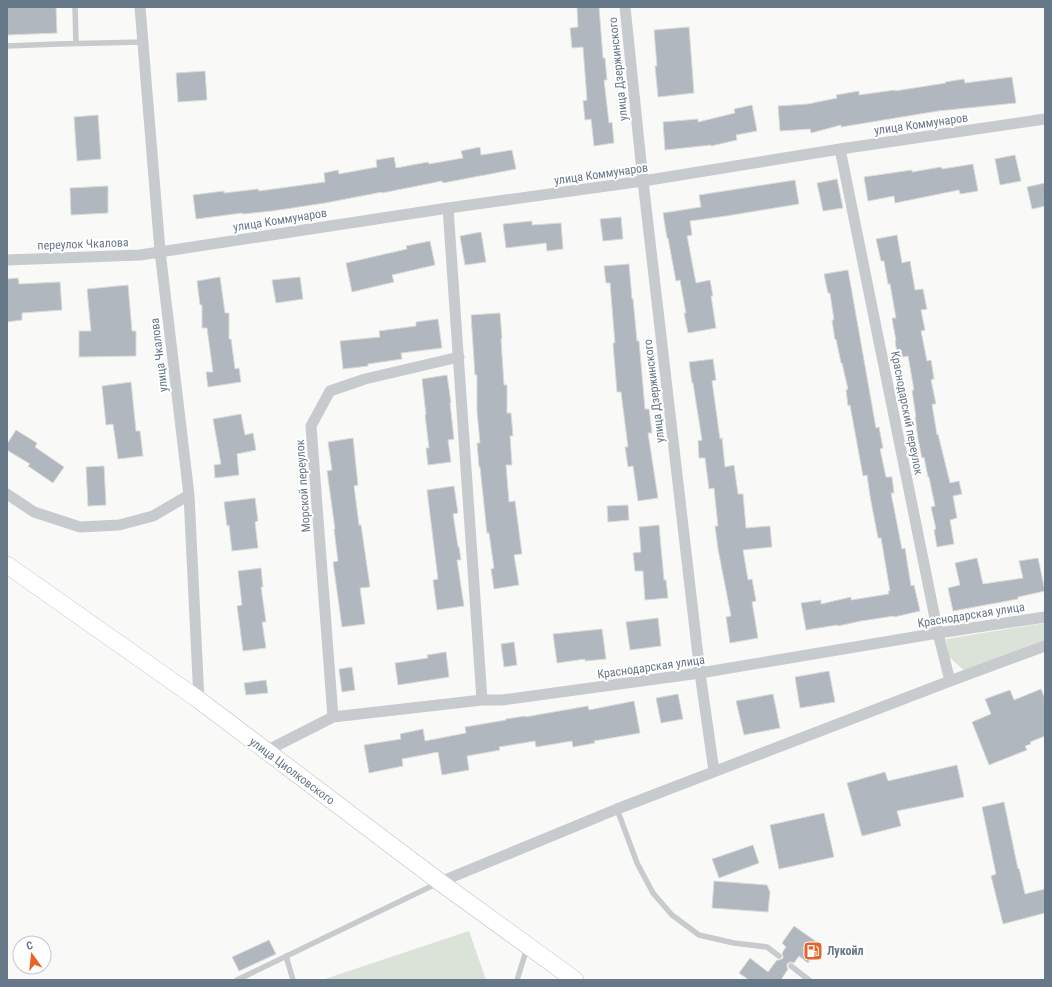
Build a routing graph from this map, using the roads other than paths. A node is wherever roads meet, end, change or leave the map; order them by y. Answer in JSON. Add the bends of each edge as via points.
{"nodes":[{"id":1,"x":75,"y":7,"type":"edge"},
{"id":2,"x":140,"y":7,"type":"edge"},
{"id":3,"x":625,"y":7,"type":"edge"},
{"id":4,"x":142,"y":42,"type":"junction"},
{"id":5,"x":76,"y":43,"type":"junction"},
{"id":6,"x":7,"y":46,"type":"edge"},
{"id":7,"x":1045,"y":119,"type":"edge"},
{"id":8,"x":840,"y":149,"type":"junction"},
{"id":9,"x":643,"y":181,"type":"junction"},
{"id":10,"x":448,"y":208,"type":"junction"},
{"id":11,"x":160,"y":251,"type":"junction"},
{"id":12,"x":7,"y":260,"type":"edge"},
{"id":13,"x":458,"y":357,"type":"junction"},
{"id":14,"x":7,"y":494,"type":"edge"},
{"id":15,"x":188,"y":495,"type":"junction"},
{"id":16,"x":7,"y":565,"type":"edge"},
{"id":17,"x":1045,"y":617,"type":"edge"},
{"id":18,"x":938,"y":634,"type":"junction"},
{"id":19,"x":1045,"y":646,"type":"edge"},
{"id":20,"x":700,"y":673,"type":"junction"},
{"id":21,"x":950,"y":681,"type":"junction"},
{"id":22,"x":199,"y":700,"type":"junction"},
{"id":23,"x":482,"y":700,"type":"junction"},
{"id":24,"x":333,"y":717,"type":"junction"},
{"id":25,"x":266,"y":751,"type":"junction"},
{"id":26,"x":714,"y":771,"type":"junction"},
{"id":27,"x":617,"y":809,"type":"junction"},
{"id":28,"x":440,"y":882,"type":"junction"},
{"id":29,"x":528,"y":945,"type":"junction"},
{"id":30,"x":286,"y":956,"type":"junction"},
{"id":31,"x":779,"y":956,"type":"dead end"},
{"id":32,"x":791,"y":966,"type":"dead end"},
{"id":33,"x":238,"y":980,"type":"edge"},
{"id":34,"x":294,"y":980,"type":"edge"},
{"id":35,"x":517,"y":980,"type":"edge"},
{"id":36,"x":575,"y":980,"type":"edge"},
{"id":37,"x":809,"y":980,"type":"edge"}],
"edges":[{"from":1,"to":5,"type":"lane"},
{"from":2,"to":4,"type":"street","name":"улица Чкалова"},
{"from":3,"to":9,"type":"street","name":"улица Дзержинского"},
{"from":4,"to":5,"type":"lane"},
{"from":4,"to":11,"type":"street","name":"улица Чкалова"},
{"from":5,"to":6,"type":"lane"},
{"from":7,"to":8,"type":"street","name":"улица Коммунаров"},
{"from":8,"to":9,"type":"street","name":"улица Коммунаров"},
{"from":8,"to":18,"type":"street","name":"Краснодарский переулок"},
{"from":9,"to":10,"type":"street","name":"улица Коммунаров"},
{"from":9,"to":20,"type":"street","name":"улица Дзержинского"},
{"from":10,"to":11,"type":"street","name":"улица Коммунаров"},
{"from":10,"to":13,"type":"street"},
{"from":11,"to":12,"type":"street","name":"переулок Чкалова","via":[[140,255]]},
{"from":11,"to":15,"type":"street","name":"улица Чкалова"},
{"from":13,"to":23,"type":"street"},
{"from":13,"to":24,"type":"street","name":"Морской переулок","via":[[365,378],[330,391],[311,426]]},
{"from":14,"to":15,"type":"street","via":[[34,512],[80,527],[118,525],[153,516]]},
{"from":15,"to":22,"type":"street","name":"улица Чкалова"},
{"from":16,"to":22,"type":"main road","name":"улица Циолковского"},
{"from":17,"to":18,"type":"street","name":"Краснодарская улица"},
{"from":18,"to":20,"type":"street","name":"Краснодарская улица"},
{"from":18,"to":21,"type":"street","name":"Краснодарский переулок"},
{"from":19,"to":21,"type":"street"},
{"from":20,"to":23,"type":"street","name":"Краснодарская улица","via":[[502,700]]},
{"from":20,"to":26,"type":"street","name":"улица Дзержинского"},
{"from":21,"to":26,"type":"street"},
{"from":22,"to":25,"type":"main road","name":"улица Циолковского"},
{"from":23,"to":24,"type":"street","name":"Краснодарская улица"},
{"from":24,"to":25,"type":"street","name":"Краснодарская улица"},
{"from":25,"to":28,"type":"main road","name":"улица Циолковского"},
{"from":26,"to":27,"type":"street"},
{"from":27,"to":28,"type":"street"},
{"from":27,"to":31,"type":"lane","via":[[637,863],[653,893],[672,915],[699,935],[734,944],[767,947]]},
{"from":28,"to":29,"type":"main road","name":"улица Циолковского"},
{"from":28,"to":30,"type":"lane"},
{"from":29,"to":35,"type":"lane"},
{"from":29,"to":36,"type":"main road","name":"улица Циолковского"},
{"from":30,"to":33,"type":"lane"},
{"from":30,"to":34,"type":"lane"},
{"from":32,"to":37,"type":"lane"}]}
